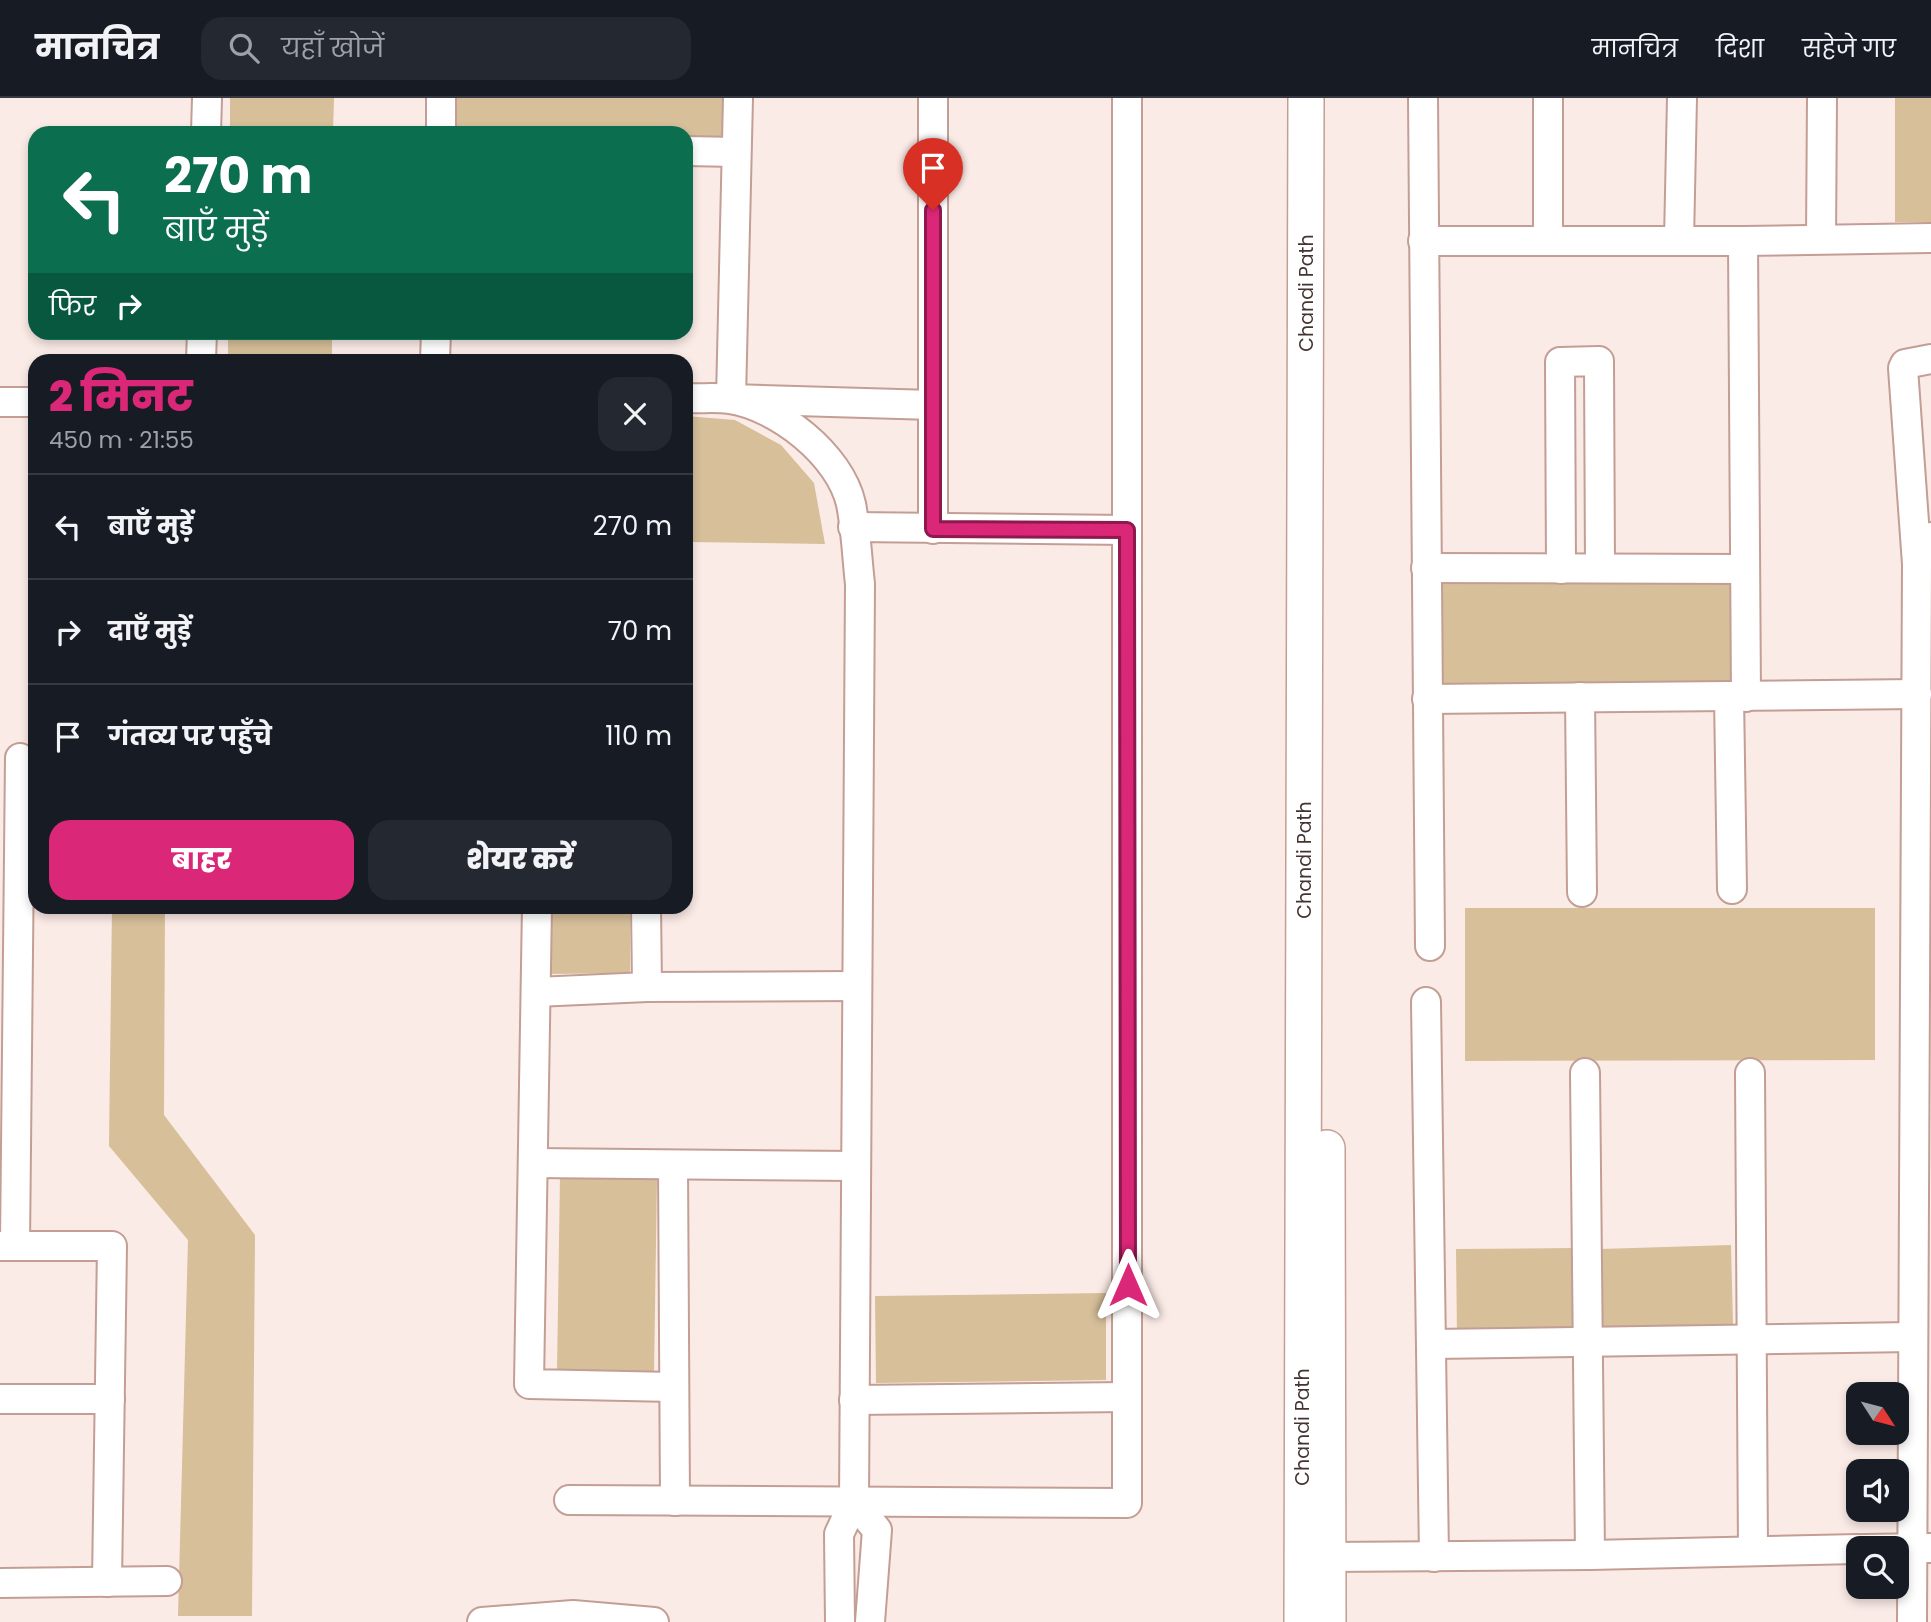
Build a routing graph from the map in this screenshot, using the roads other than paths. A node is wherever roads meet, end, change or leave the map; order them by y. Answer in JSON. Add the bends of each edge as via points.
{"nodes":[{"id":1,"x":207,"y":98,"type":"edge"},
{"id":2,"x":441,"y":98,"type":"edge"},
{"id":3,"x":738,"y":98,"type":"edge"},
{"id":4,"x":933,"y":98,"type":"edge"},
{"id":5,"x":1127,"y":98,"type":"edge"},
{"id":6,"x":1306,"y":98,"type":"edge"},
{"id":7,"x":1327,"y":98,"type":"edge"},
{"id":8,"x":1423,"y":98,"type":"edge"},
{"id":9,"x":1548,"y":98,"type":"edge"},
{"id":10,"x":1682,"y":98,"type":"edge"},
{"id":11,"x":1822,"y":98,"type":"edge"},
{"id":12,"x":206,"y":126,"type":"edge"},
{"id":13,"x":440,"y":126,"type":"edge"},
{"id":14,"x":693,"y":151,"type":"edge"},
{"id":15,"x":737,"y":152,"type":"junction"},
{"id":16,"x":1931,"y":238,"type":"edge"},
{"id":17,"x":1821,"y":239,"type":"junction"},
{"id":18,"x":1679,"y":240,"type":"junction"},
{"id":19,"x":1423,"y":241,"type":"junction"},
{"id":20,"x":1548,"y":241,"type":"junction"},
{"id":21,"x":1743,"y":241,"type":"junction"},
{"id":22,"x":1931,"y":359,"type":"edge"},
{"id":23,"x":693,"y":398,"type":"edge"},
{"id":24,"x":731,"y":399,"type":"junction"},
{"id":25,"x":0,"y":402,"type":"edge"},
{"id":26,"x":28,"y":402,"type":"edge"},
{"id":27,"x":933,"y":405,"type":"junction"},
{"id":28,"x":853,"y":527,"type":"junction"},
{"id":29,"x":933,"y":529,"type":"junction"},
{"id":30,"x":1127,"y":530,"type":"junction"},
{"id":31,"x":1931,"y":537,"type":"edge"},
{"id":32,"x":1917,"y":564,"type":"junction"},
{"id":33,"x":1426,"y":568,"type":"junction"},
{"id":34,"x":1600,"y":568,"type":"junction"},
{"id":35,"x":1561,"y":569,"type":"junction"},
{"id":36,"x":1745,"y":569,"type":"junction"},
{"id":37,"x":1917,"y":694,"type":"junction"},
{"id":38,"x":1580,"y":697,"type":"junction"},
{"id":39,"x":1738,"y":697,"type":"junction"},
{"id":40,"x":1427,"y":699,"type":"junction"},
{"id":41,"x":20,"y":758,"type":"dead end"},
{"id":42,"x":10,"y":823,"type":"edge"},
{"id":43,"x":1732,"y":890,"type":"dead end"},
{"id":44,"x":1582,"y":892,"type":"dead end"},
{"id":45,"x":537,"y":914,"type":"edge"},
{"id":46,"x":646,"y":914,"type":"edge"},
{"id":47,"x":1430,"y":946,"type":"dead end"},
{"id":48,"x":9,"y":981,"type":"edge"},
{"id":49,"x":858,"y":986,"type":"junction"},
{"id":50,"x":647,"y":987,"type":"junction"},
{"id":51,"x":536,"y":992,"type":"junction"},
{"id":52,"x":1426,"y":1002,"type":"dead end"},
{"id":53,"x":1586,"y":1073,"type":"dead end"},
{"id":54,"x":1750,"y":1073,"type":"dead end"},
{"id":55,"x":533,"y":1163,"type":"junction"},
{"id":56,"x":673,"y":1165,"type":"junction"},
{"id":57,"x":856,"y":1166,"type":"junction"},
{"id":58,"x":8,"y":1245,"type":"edge"},
{"id":59,"x":1922,"y":1250,"type":"edge"},
{"id":60,"x":1913,"y":1337,"type":"junction"},
{"id":61,"x":1751,"y":1340,"type":"junction"},
{"id":62,"x":1588,"y":1343,"type":"junction"},
{"id":63,"x":1432,"y":1344,"type":"junction"},
{"id":64,"x":674,"y":1387,"type":"junction"},
{"id":65,"x":1128,"y":1397,"type":"junction"},
{"id":66,"x":0,"y":1399,"type":"edge"},
{"id":67,"x":110,"y":1399,"type":"junction"},
{"id":68,"x":854,"y":1401,"type":"junction"},
{"id":69,"x":569,"y":1500,"type":"dead end"},
{"id":70,"x":675,"y":1501,"type":"junction"},
{"id":71,"x":854,"y":1503,"type":"junction"},
{"id":72,"x":1922,"y":1548,"type":"edge"},
{"id":73,"x":1846,"y":1549,"type":"edge"},
{"id":74,"x":1753,"y":1551,"type":"junction"},
{"id":75,"x":1590,"y":1555,"type":"junction"},
{"id":76,"x":1328,"y":1557,"type":"junction"},
{"id":77,"x":1434,"y":1557,"type":"junction"},
{"id":78,"x":167,"y":1581,"type":"dead end"},
{"id":79,"x":107,"y":1582,"type":"junction"},
{"id":80,"x":0,"y":1583,"type":"edge"},
{"id":81,"x":1307,"y":1620,"type":"edge"},
{"id":82,"x":482,"y":1622,"type":"edge"},
{"id":83,"x":654,"y":1622,"type":"edge"},
{"id":84,"x":840,"y":1622,"type":"edge"},
{"id":85,"x":870,"y":1622,"type":"edge"},
{"id":86,"x":1912,"y":1622,"type":"edge"}],
"edges":[{"from":1,"to":12,"type":"street"},
{"from":2,"to":13,"type":"street"},
{"from":3,"to":15,"type":"street"},
{"from":4,"to":27,"type":"street"},
{"from":5,"to":30,"type":"street"},
{"from":6,"to":81,"type":"main road","name":"Chandi Path"},
{"from":7,"to":76,"type":"main road","name":"Chandi Path"},
{"from":8,"to":19,"type":"street"},
{"from":9,"to":20,"type":"street"},
{"from":10,"to":18,"type":"street"},
{"from":11,"to":17,"type":"street"},
{"from":14,"to":15,"type":"street"},
{"from":15,"to":24,"type":"street"},
{"from":16,"to":17,"type":"street"},
{"from":17,"to":21,"type":"street"},
{"from":18,"to":20,"type":"street"},
{"from":18,"to":21,"type":"street"},
{"from":19,"to":20,"type":"street"},
{"from":19,"to":33,"type":"street"},
{"from":21,"to":36,"type":"street"},
{"from":22,"to":32,"type":"street","via":[[1903,368]]},
{"from":23,"to":24,"type":"street"},
{"from":24,"to":27,"type":"street"},
{"from":24,"to":28,"type":"street","via":[[770,413],[803,433],[820,450],[834,467],[850,502]]},
{"from":25,"to":26,"type":"street"},
{"from":27,"to":29,"type":"street"},
{"from":28,"to":29,"type":"street"},
{"from":28,"to":49,"type":"street","via":[[860,584]]},
{"from":29,"to":30,"type":"street"},
{"from":30,"to":65,"type":"street"},
{"from":31,"to":32,"type":"street"},
{"from":32,"to":37,"type":"street"},
{"from":33,"to":35,"type":"street"},
{"from":33,"to":40,"type":"street"},
{"from":34,"to":35,"type":"street"},
{"from":34,"to":35,"type":"street","via":[[1599,361],[1573,361],[1560,362]]},
{"from":34,"to":36,"type":"street"},
{"from":36,"to":39,"type":"street"},
{"from":37,"to":39,"type":"street"},
{"from":37,"to":59,"type":"street"},
{"from":38,"to":39,"type":"street"},
{"from":38,"to":40,"type":"street"},
{"from":38,"to":44,"type":"street"},
{"from":39,"to":43,"type":"street"},
{"from":40,"to":47,"type":"street"},
{"from":41,"to":42,"type":"street"},
{"from":42,"to":48,"type":"street"},
{"from":45,"to":51,"type":"street"},
{"from":46,"to":50,"type":"street"},
{"from":48,"to":58,"type":"street"},
{"from":49,"to":50,"type":"street"},
{"from":49,"to":57,"type":"street"},
{"from":50,"to":51,"type":"street"},
{"from":51,"to":55,"type":"street"},
{"from":52,"to":63,"type":"street"},
{"from":53,"to":62,"type":"street"},
{"from":54,"to":61,"type":"street"},
{"from":55,"to":56,"type":"street"},
{"from":55,"to":64,"type":"street","via":[[529,1384]]},
{"from":56,"to":57,"type":"street"},
{"from":56,"to":64,"type":"street"},
{"from":57,"to":68,"type":"street"},
{"from":58,"to":67,"type":"street","via":[[112,1245]]},
{"from":59,"to":60,"type":"street"},
{"from":60,"to":61,"type":"street"},
{"from":60,"to":72,"type":"street"},
{"from":61,"to":62,"type":"street"},
{"from":61,"to":74,"type":"street"},
{"from":62,"to":63,"type":"street"},
{"from":62,"to":75,"type":"street"},
{"from":63,"to":77,"type":"street"},
{"from":64,"to":70,"type":"street"},
{"from":65,"to":68,"type":"street"},
{"from":65,"to":71,"type":"street","via":[[1127,1503]]},
{"from":66,"to":67,"type":"street"},
{"from":67,"to":79,"type":"street"},
{"from":68,"to":71,"type":"street"},
{"from":69,"to":70,"type":"street"},
{"from":70,"to":71,"type":"street"},
{"from":71,"to":84,"type":"street","via":[[839,1534]]},
{"from":71,"to":85,"type":"street","via":[[877,1530]]},
{"from":72,"to":86,"type":"street"},
{"from":73,"to":74,"type":"street"},
{"from":74,"to":75,"type":"street"},
{"from":75,"to":77,"type":"street"},
{"from":76,"to":77,"type":"street"},
{"from":76,"to":81,"type":"main road","name":"Chandi Path"},
{"from":78,"to":79,"type":"street"},
{"from":79,"to":80,"type":"street"},
{"from":82,"to":83,"type":"street","via":[[573,1615]]}]}
